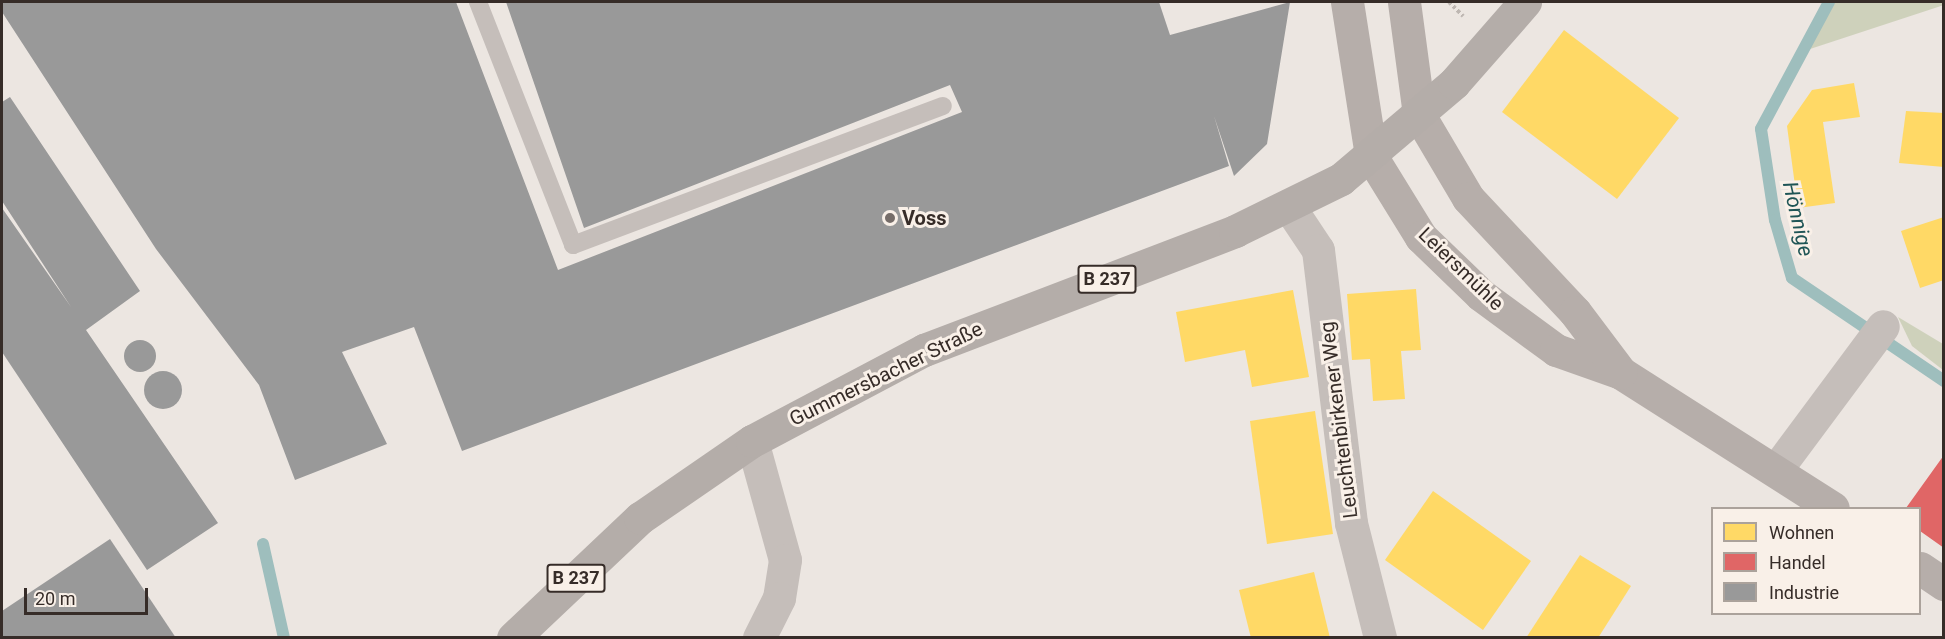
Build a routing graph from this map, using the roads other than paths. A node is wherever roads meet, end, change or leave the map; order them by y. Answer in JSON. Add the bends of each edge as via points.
{"nodes":[{"id":1,"x":478,"y":2,"type":"edge"},
{"id":2,"x":1347,"y":2,"type":"edge"},
{"id":3,"x":1404,"y":2,"type":"edge"},
{"id":4,"x":1525,"y":2,"type":"edge"},
{"id":5,"x":943,"y":106,"type":"dead end"},
{"id":6,"x":1419,"y":115,"type":"junction"},
{"id":7,"x":1371,"y":156,"type":"junction"},
{"id":8,"x":1290,"y":208,"type":"junction"},
{"id":9,"x":1883,"y":326,"type":"dead end"},
{"id":10,"x":1621,"y":373,"type":"junction"},
{"id":11,"x":752,"y":441,"type":"junction"},
{"id":12,"x":1776,"y":470,"type":"junction"},
{"id":13,"x":1832,"y":507,"type":"edge"},
{"id":14,"x":1921,"y":569,"type":"edge"},
{"id":15,"x":1944,"y":584,"type":"edge"},
{"id":16,"x":513,"y":638,"type":"edge"},
{"id":17,"x":759,"y":638,"type":"edge"},
{"id":18,"x":1380,"y":638,"type":"edge"}],
"edges":[{"from":1,"to":5,"type":"lane","via":[[573,245]]},
{"from":2,"to":7,"type":"main road","name":"Leiersmühle"},
{"from":3,"to":6,"type":"main road","name":"Leiersmühle"},
{"from":4,"to":6,"type":"main road","number":"B 237"},
{"from":6,"to":7,"type":"main road","number":"B 237"},
{"from":6,"to":10,"type":"main road","name":"Leiersmühle","via":[[1467,198],[1575,312]]},
{"from":7,"to":8,"type":"main road","name":"Gummersbacher Straße","number":"B 237"},
{"from":7,"to":10,"type":"main road","name":"Leiersmühle","via":[[1421,237],[1482,295],[1556,350]]},
{"from":8,"to":11,"type":"main road","name":"Gummersbacher Straße","number":"B 237","via":[[924,350]]},
{"from":8,"to":18,"type":"street","name":"Leuchtenbirkener Weg","via":[[1318,250],[1351,523]]},
{"from":9,"to":12,"type":"street"},
{"from":10,"to":12,"type":"main road","name":"Leiersmühle"},
{"from":11,"to":16,"type":"main road","name":"Gummersbacher Straße","number":"B 237","via":[[640,518]]},
{"from":11,"to":17,"type":"street","via":[[785,560],[779,598]]},
{"from":12,"to":13,"type":"main road","name":"Leiersmühle"},
{"from":14,"to":15,"type":"main road"}]}
